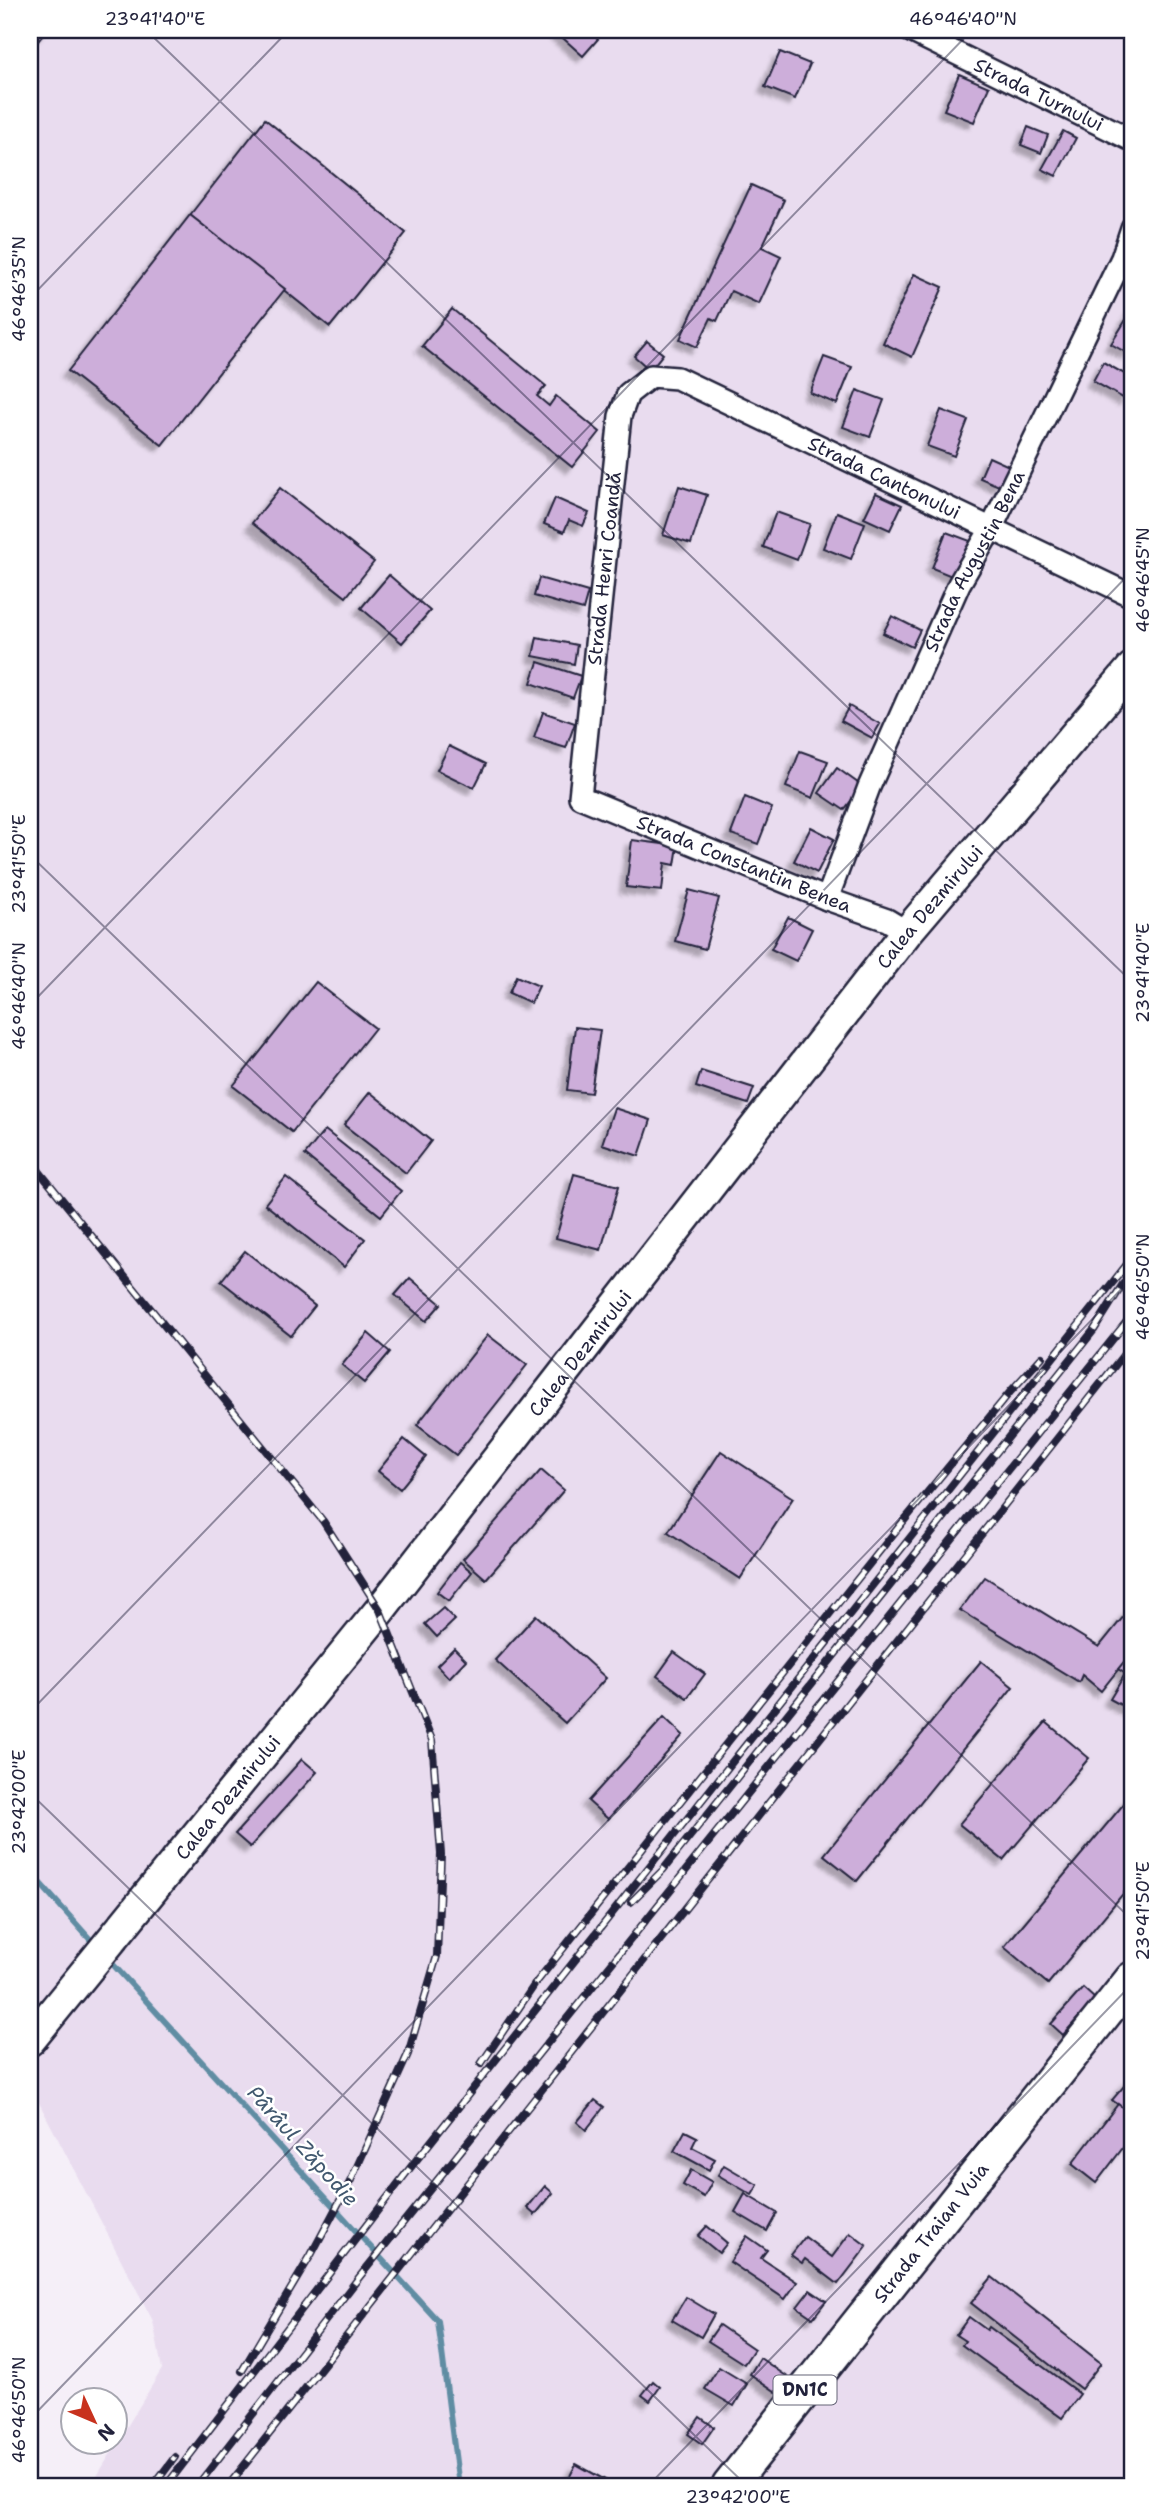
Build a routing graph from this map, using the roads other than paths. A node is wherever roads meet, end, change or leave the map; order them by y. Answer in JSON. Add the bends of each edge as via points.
{"nodes":[{"id":1,"x":909,"y":30,"type":"edge"},
{"id":2,"x":1132,"y":140,"type":"edge"},
{"id":3,"x":1132,"y":229,"type":"edge"},
{"id":4,"x":677,"y":378,"type":"joint"},
{"id":5,"x":991,"y":529,"type":"junction"},
{"id":6,"x":1132,"y":596,"type":"edge"},
{"id":7,"x":1132,"y":668,"type":"edge"},
{"id":8,"x":580,"y":797,"type":"joint"},
{"id":9,"x":827,"y":899,"type":"junction"},
{"id":10,"x":907,"y":932,"type":"junction"},
{"id":11,"x":1132,"y":1979,"type":"edge"},
{"id":12,"x":34,"y":2035,"type":"edge"},
{"id":13,"x":729,"y":2486,"type":"edge"}],
"edges":[{"from":1,"to":2,"type":"street","name":"Strada Turnului"},
{"from":3,"to":5,"type":"street","name":"Strada Augustin Bena"},
{"from":4,"to":5,"type":"street","name":"Strada Cantonului"},
{"from":4,"to":8,"type":"street","name":"Strada Henri Coandă","via":[[651,376],[628,394],[620,416]]},
{"from":5,"to":6,"type":"street","name":"Strada Cantonului"},
{"from":5,"to":9,"type":"street","name":"Strada Augustin Bena","via":[[954,597],[869,787]]},
{"from":7,"to":10,"type":"main road","name":"Calea Dezmirului"},
{"from":8,"to":9,"type":"street","name":"Strada Constantin Benea"},
{"from":9,"to":10,"type":"street","name":"Strada Constantin Benea"},
{"from":10,"to":12,"type":"main road","name":"Calea Dezmirului","via":[[380,1610]]},
{"from":11,"to":13,"type":"main road","name":"Strada Traian Vuia","number":"DN1C"}]}
